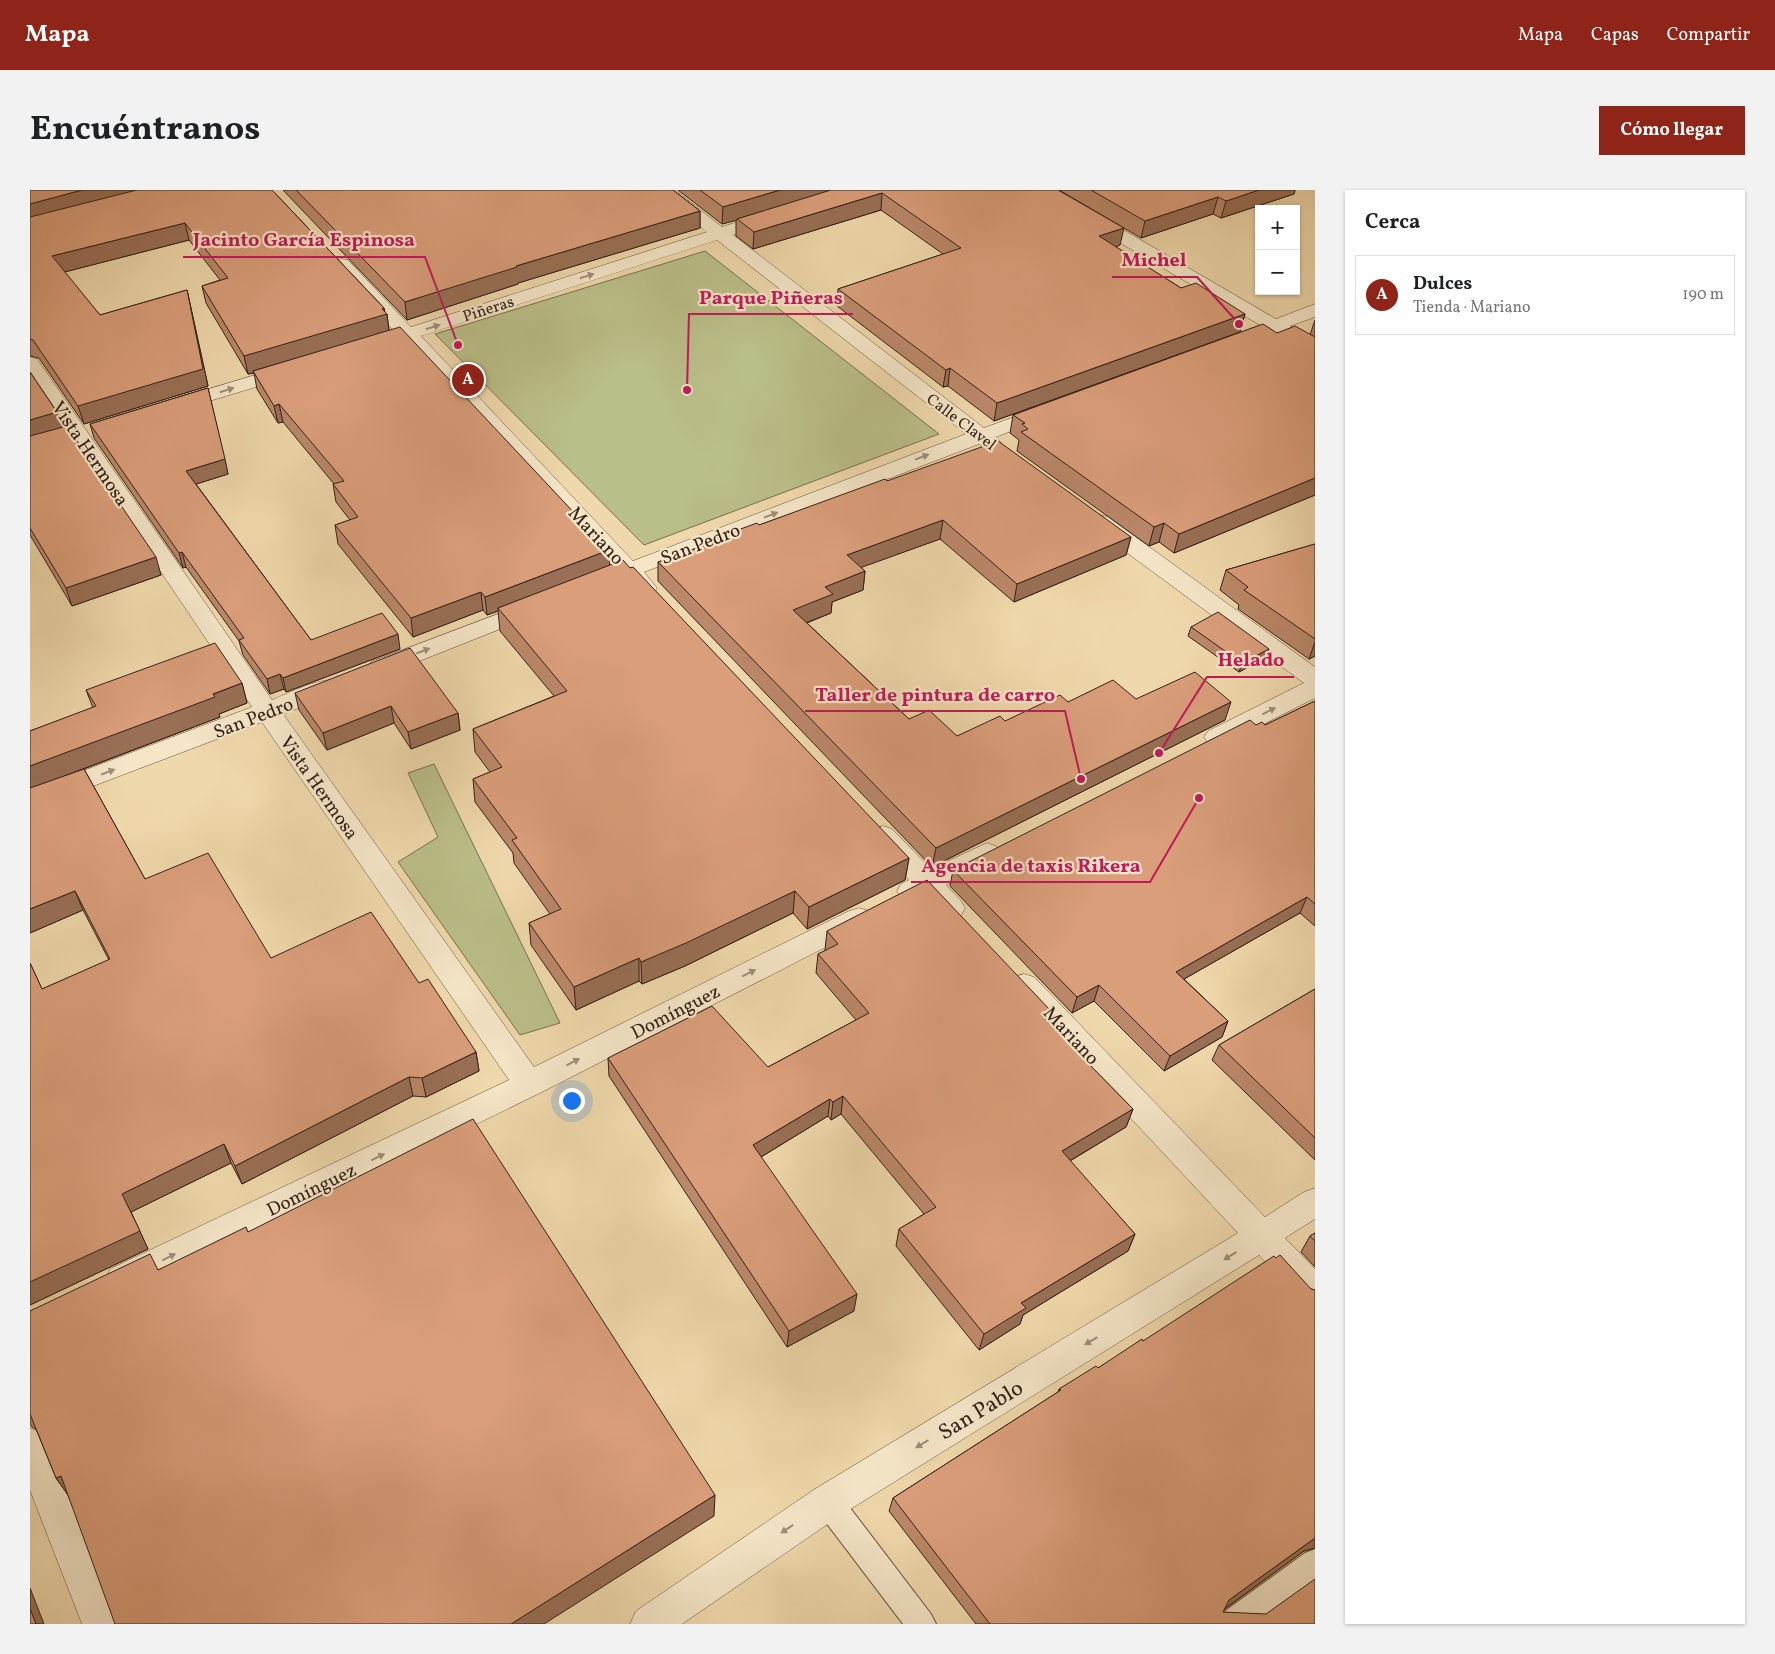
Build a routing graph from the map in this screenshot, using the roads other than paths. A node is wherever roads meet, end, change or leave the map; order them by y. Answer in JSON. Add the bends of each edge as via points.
{"nodes":[{"id":1,"x":664,"y":190,"type":"edge"},
{"id":2,"x":1043,"y":190,"type":"edge"},
{"id":3,"x":794,"y":210,"type":"edge"},
{"id":4,"x":719,"y":233,"type":"junction"},
{"id":5,"x":327,"y":248,"type":"edge"},
{"id":6,"x":1315,"y":310,"type":"edge"},
{"id":7,"x":1278,"y":326,"type":"junction"},
{"id":8,"x":409,"y":334,"type":"junction"},
{"id":9,"x":372,"y":346,"type":"edge"},
{"id":10,"x":1315,"y":349,"type":"edge"},
{"id":11,"x":1213,"y":350,"type":"edge"},
{"id":12,"x":30,"y":363,"type":"edge"},
{"id":13,"x":307,"y":365,"type":"edge"},
{"id":14,"x":1063,"y":404,"type":"edge"},
{"id":15,"x":153,"y":412,"type":"edge"},
{"id":16,"x":979,"y":435,"type":"junction"},
{"id":17,"x":1011,"y":458,"type":"edge"},
{"id":18,"x":1083,"y":510,"type":"edge"},
{"id":19,"x":629,"y":570,"type":"junction"},
{"id":20,"x":592,"y":584,"type":"edge"},
{"id":21,"x":555,"y":599,"type":"edge"},
{"id":22,"x":663,"y":605,"type":"edge"},
{"id":23,"x":1315,"y":679,"type":"edge"},
{"id":24,"x":1315,"y":688,"type":"edge"},
{"id":25,"x":268,"y":712,"type":"junction"},
{"id":26,"x":1192,"y":750,"type":"edge"},
{"id":27,"x":30,"y":801,"type":"edge"},
{"id":28,"x":866,"y":819,"type":"edge"},
{"id":29,"x":1007,"y":843,"type":"edge"},
{"id":30,"x":928,"y":883,"type":"junction"},
{"id":31,"x":968,"y":926,"type":"edge"},
{"id":32,"x":1010,"y":970,"type":"edge"},
{"id":33,"x":529,"y":1084,"type":"junction"},
{"id":34,"x":1315,"y":1202,"type":"edge"},
{"id":35,"x":1262,"y":1236,"type":"junction"},
{"id":36,"x":1315,"y":1292,"type":"edge"},
{"id":37,"x":92,"y":1294,"type":"edge"},
{"id":38,"x":30,"y":1445,"type":"edge"},
{"id":39,"x":828,"y":1502,"type":"junction"},
{"id":40,"x":1315,"y":1563,"type":"edge"},
{"id":41,"x":101,"y":1624,"type":"edge"},
{"id":42,"x":650,"y":1624,"type":"edge"},
{"id":43,"x":921,"y":1624,"type":"edge"},
{"id":44,"x":1231,"y":1624,"type":"edge"}],
"edges":[{"from":1,"to":4,"type":"street","name":"Calle Clavel"},
{"from":2,"to":7,"type":"street"},
{"from":3,"to":4,"type":"street","name":"Piñeras"},
{"from":8,"to":4,"type":"street","name":"Piñeras","one_way":true},
{"from":4,"to":16,"type":"street","name":"Calle Clavel"},
{"from":5,"to":8,"type":"street","name":"Mariano"},
{"from":6,"to":7,"type":"street"},
{"from":7,"to":10,"type":"street"},
{"from":7,"to":11,"type":"street"},
{"from":8,"to":9,"type":"street","name":"Piñeras"},
{"from":8,"to":19,"type":"street","name":"Mariano"},
{"from":12,"to":25,"type":"street","name":"Vista Hermosa"},
{"from":15,"to":13,"type":"street","one_way":true},
{"from":14,"to":16,"type":"street","name":"San Pedro"},
{"from":16,"to":17,"type":"street","name":"Calle Clavel"},
{"from":19,"to":16,"type":"street","name":"San Pedro","one_way":true},
{"from":18,"to":23,"type":"street"},
{"from":19,"to":20,"type":"street","name":"San Pedro"},
{"from":19,"to":22,"type":"street","name":"Mariano"},
{"from":25,"to":21,"type":"street","name":"San Pedro","one_way":true},
{"from":26,"to":24,"type":"street","one_way":true},
{"from":27,"to":25,"type":"street","name":"San Pedro","one_way":true},
{"from":25,"to":33,"type":"street","name":"Vista Hermosa"},
{"from":28,"to":30,"type":"street"},
{"from":29,"to":30,"type":"street","name":"Domínguez"},
{"from":30,"to":31,"type":"street"},
{"from":33,"to":30,"type":"street","name":"Domínguez","one_way":true},
{"from":32,"to":35,"type":"street","name":"Mariano"},
{"from":37,"to":33,"type":"street","name":"Domínguez","one_way":true},
{"from":34,"to":35,"type":"street","name":"San Pablo"},
{"from":35,"to":36,"type":"street","name":"Mariano"},
{"from":35,"to":39,"type":"street","name":"San Pablo","one_way":true},
{"from":38,"to":41,"type":"street"},
{"from":39,"to":42,"type":"street","name":"San Pablo","one_way":true},
{"from":39,"to":43,"type":"lane"},
{"from":40,"to":44,"type":"lane"}]}
